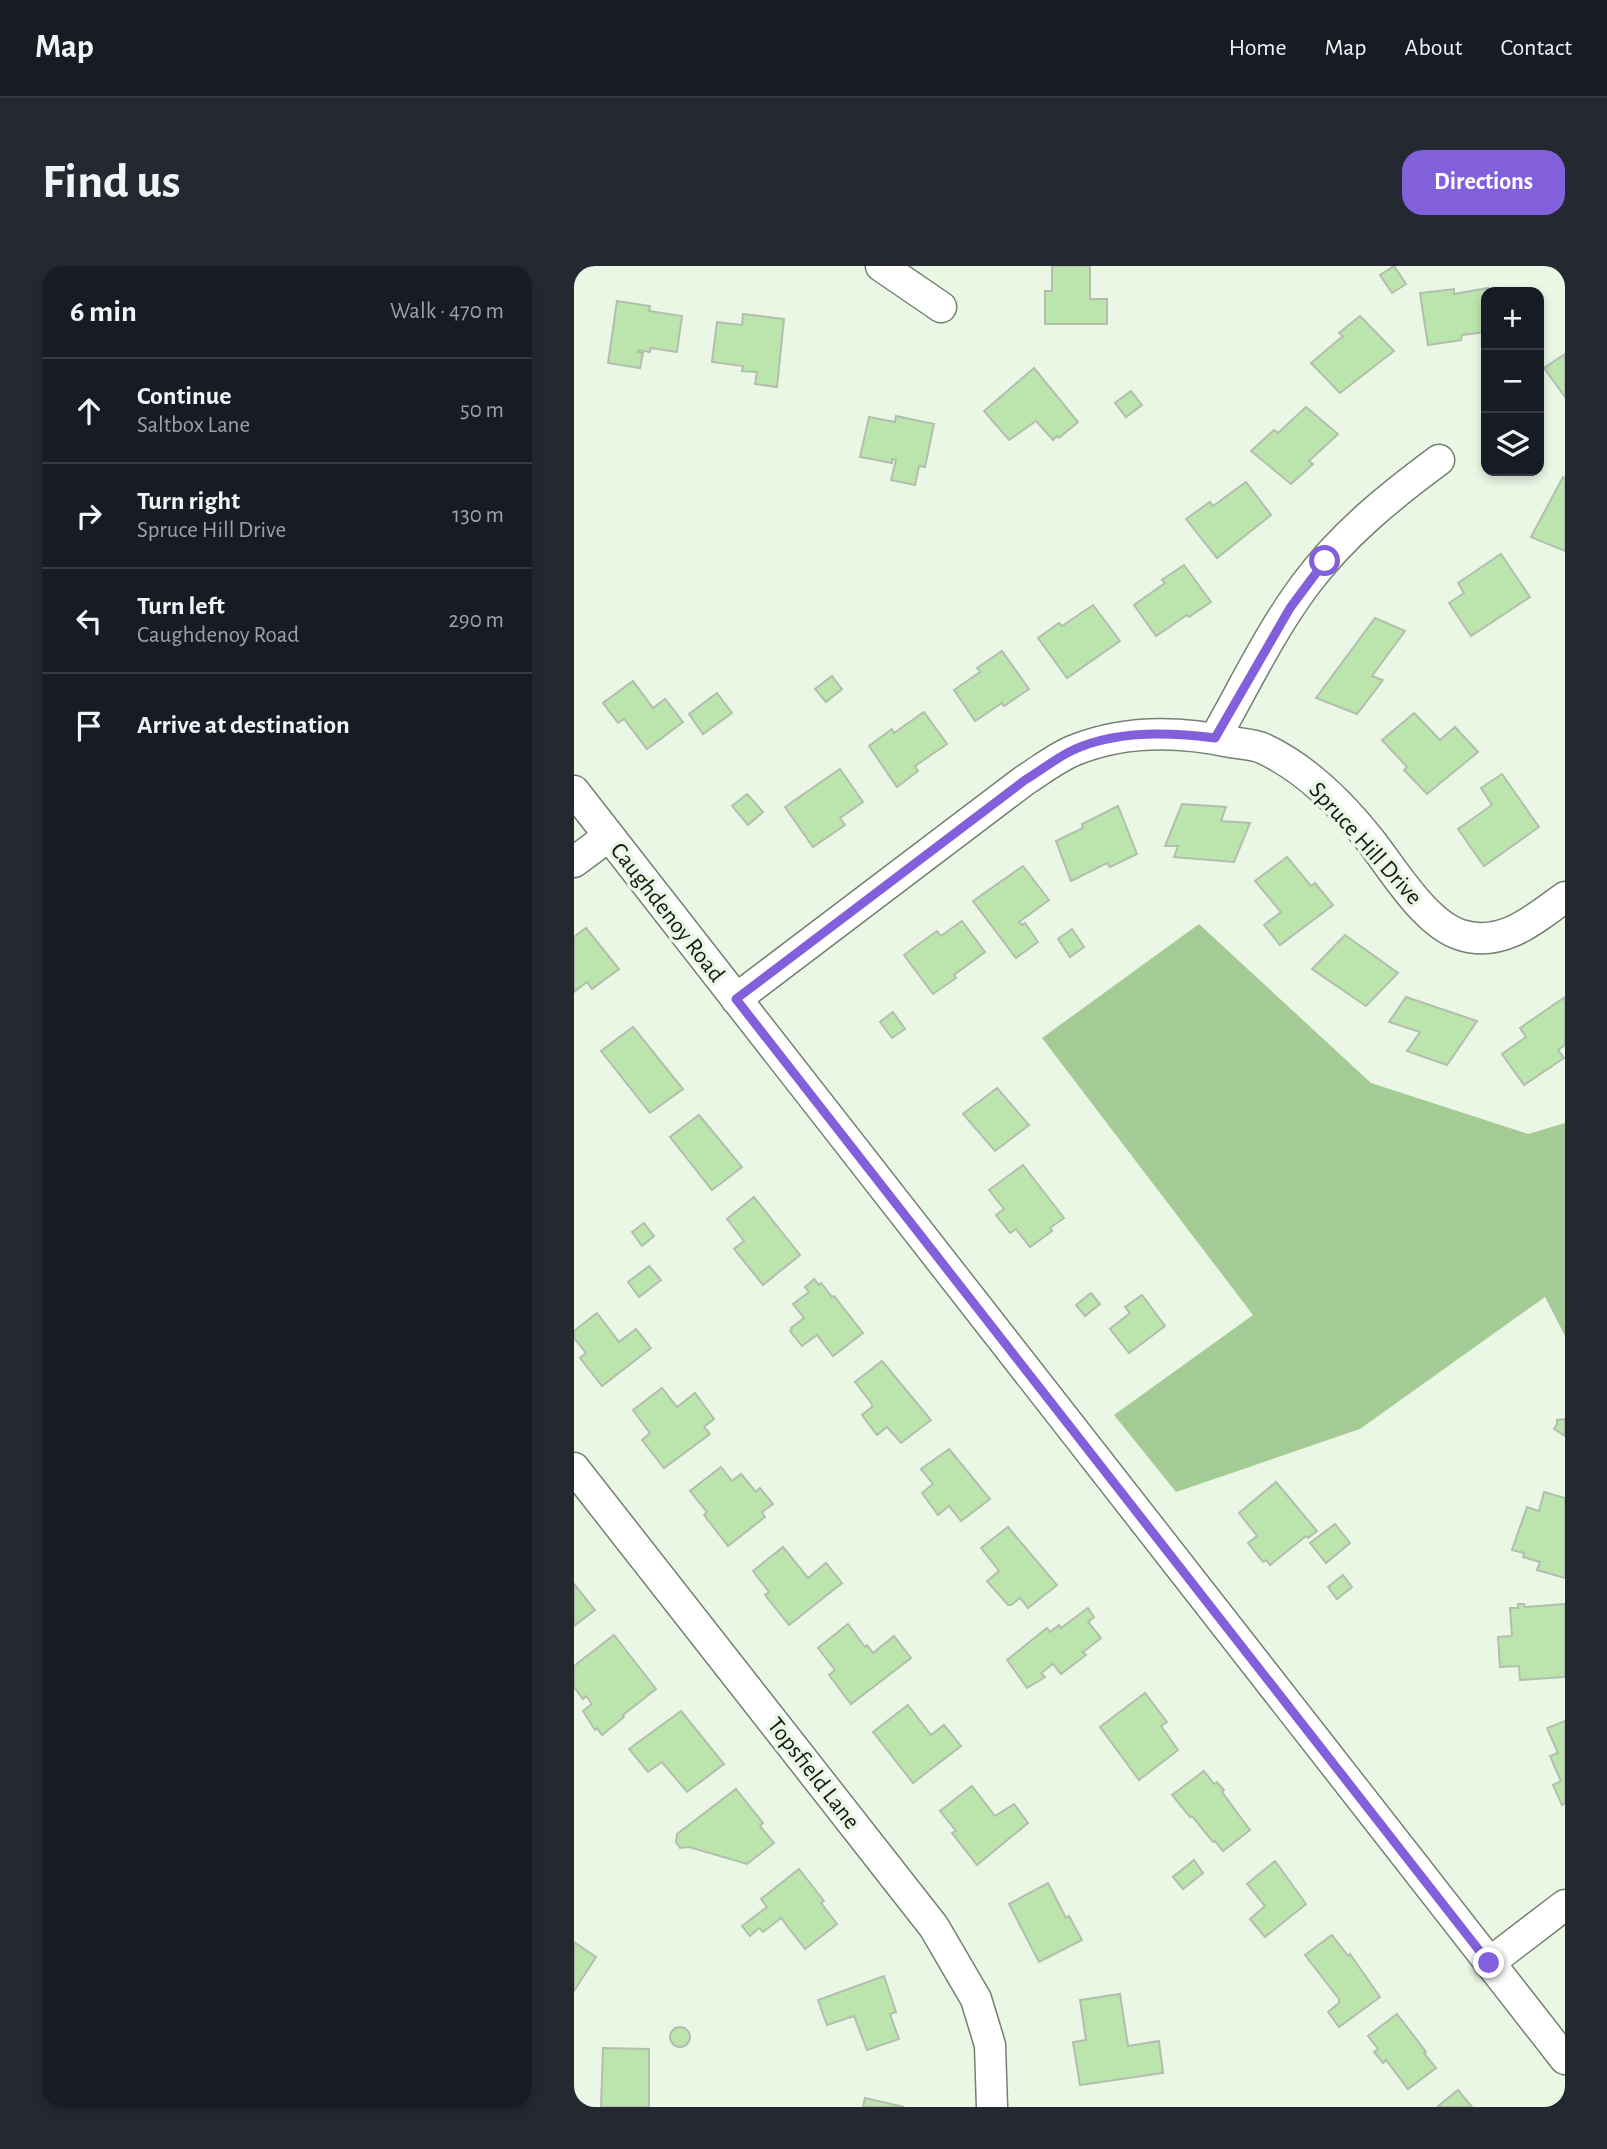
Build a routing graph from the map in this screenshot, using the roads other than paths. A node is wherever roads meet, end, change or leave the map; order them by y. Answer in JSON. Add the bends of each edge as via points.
{"nodes":[{"id":1,"x":881,"y":266,"type":"edge"},
{"id":2,"x":941,"y":307,"type":"dead end"},
{"id":3,"x":1439,"y":460,"type":"dead end"},
{"id":4,"x":1215,"y":738,"type":"junction"},
{"id":5,"x":574,"y":791,"type":"edge"},
{"id":6,"x":610,"y":836,"type":"junction"},
{"id":7,"x":574,"y":862,"type":"edge"},
{"id":8,"x":1565,"y":897,"type":"edge"},
{"id":9,"x":736,"y":999,"type":"junction"},
{"id":10,"x":574,"y":1468,"type":"edge"},
{"id":11,"x":1565,"y":1905,"type":"edge"},
{"id":12,"x":1489,"y":1963,"type":"junction"},
{"id":13,"x":1565,"y":2059,"type":"edge"},
{"id":14,"x":992,"y":2107,"type":"edge"}],
"edges":[{"from":1,"to":2,"type":"street"},
{"from":3,"to":4,"type":"street","via":[[1360,522],[1306,583]]},
{"from":4,"to":8,"type":"street","name":"Spruce Hill Drive","via":[[1260,747],[1295,767],[1332,798],[1431,916],[1449,930],[1463,936],[1511,933]]},
{"from":4,"to":9,"type":"street","name":"Spruce Hill Drive","via":[[1179,733],[1123,737],[1071,751],[1025,780]]},
{"from":5,"to":6,"type":"street","name":"Caughdenoy Road"},
{"from":6,"to":7,"type":"street"},
{"from":6,"to":9,"type":"street","name":"Caughdenoy Road"},
{"from":9,"to":12,"type":"street","name":"Caughdenoy Road"},
{"from":10,"to":14,"type":"street","name":"Topsfield Lane","via":[[934,1927],[976,1999],[990,2045]]},
{"from":11,"to":12,"type":"street"},
{"from":12,"to":13,"type":"street","name":"Caughdenoy Road"}]}
